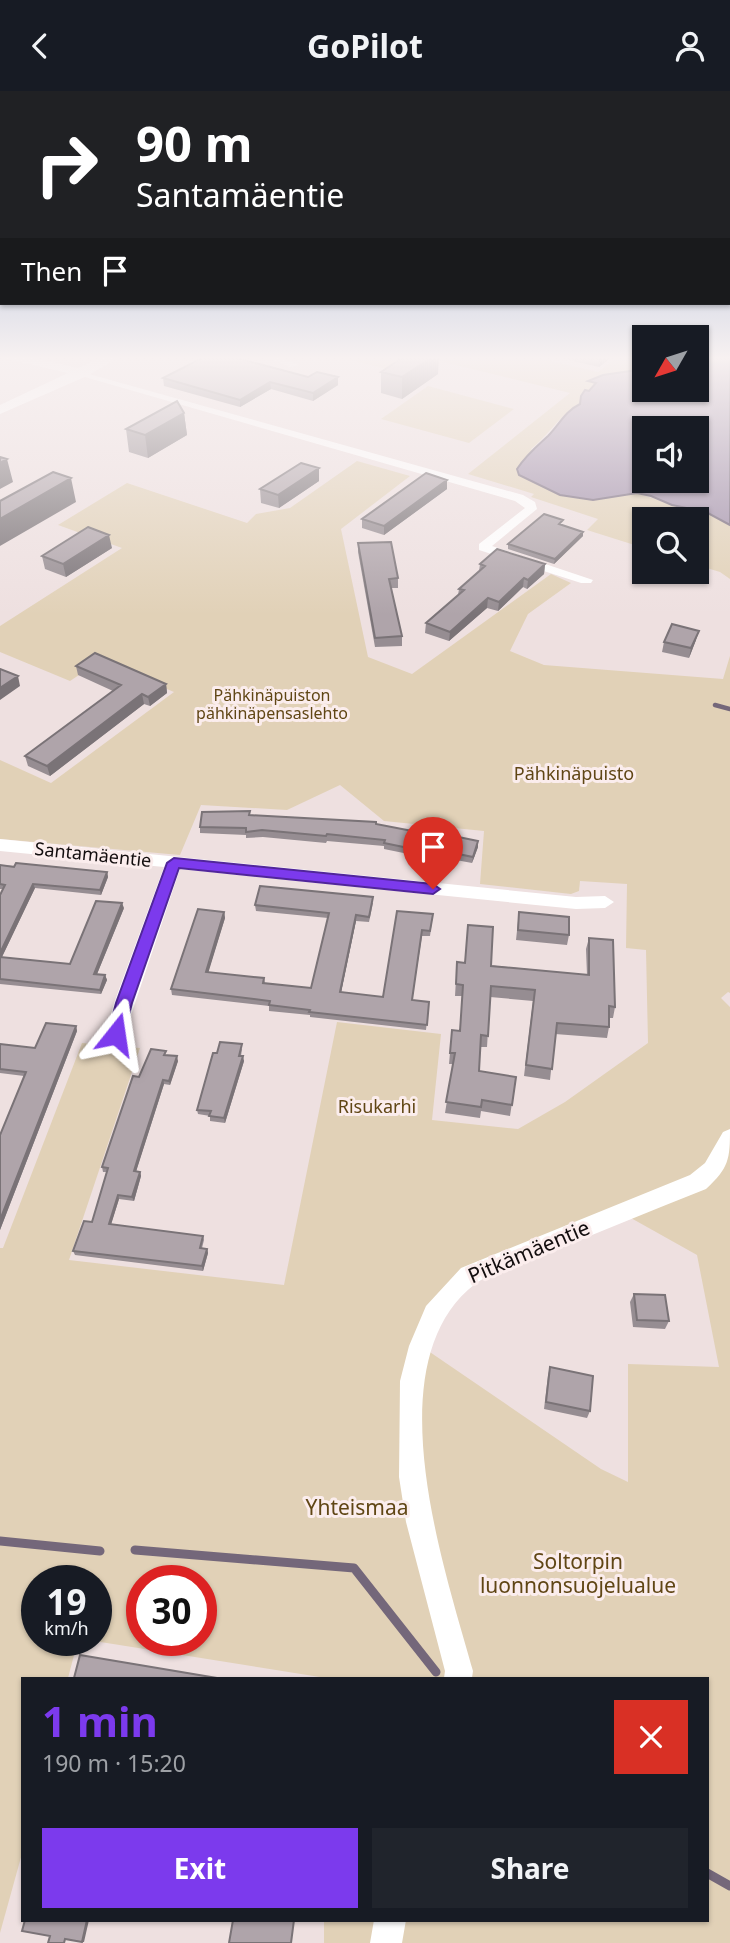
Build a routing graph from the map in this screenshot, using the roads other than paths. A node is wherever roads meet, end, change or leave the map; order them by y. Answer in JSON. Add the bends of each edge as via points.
{"nodes":[{"id":1,"x":325,"y":442,"type":"edge"},
{"id":2,"x":586,"y":580,"type":"dead end"},
{"id":3,"x":0,"y":845,"type":"edge"},
{"id":4,"x":174,"y":863,"type":"junction"},
{"id":5,"x":605,"y":902,"type":"dead end"},
{"id":6,"x":116,"y":1034,"type":"dead end"},
{"id":7,"x":730,"y":1137,"type":"edge"},
{"id":8,"x":458,"y":1677,"type":"edge"},
{"id":9,"x":390,"y":1922,"type":"edge"},
{"id":10,"x":386,"y":1943,"type":"edge"}],
"edges":[{"from":1,"to":2,"type":"street","via":[[519,498],[531,509],[483,547]]},
{"from":3,"to":4,"type":"street","name":"Santamäentie"},
{"from":4,"to":5,"type":"street","name":"Santamäentie","via":[[576,903]]},
{"from":4,"to":6,"type":"street"},
{"from":7,"to":8,"type":"street","name":"Pitkämäentie","via":[[713,1169],[698,1182],[469,1275],[434,1314],[412,1381],[412,1477]]},
{"from":9,"to":10,"type":"street"}]}
